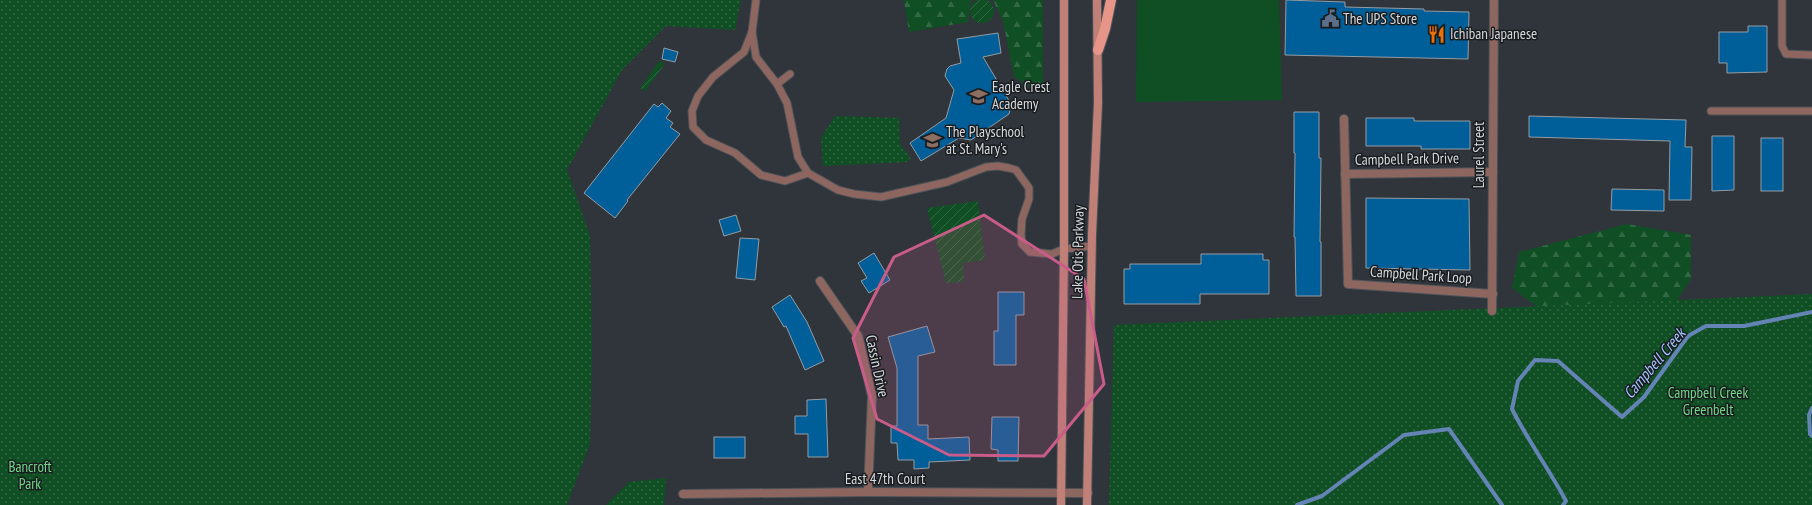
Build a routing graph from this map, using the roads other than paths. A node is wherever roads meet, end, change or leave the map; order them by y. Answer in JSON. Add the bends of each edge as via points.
{"nodes":[{"id":1,"x":756,"y":0,"type":"edge"},
{"id":2,"x":1064,"y":0,"type":"edge"},
{"id":3,"x":1098,"y":0,"type":"edge"},
{"id":4,"x":1111,"y":0,"type":"edge"},
{"id":5,"x":1494,"y":0,"type":"edge"},
{"id":6,"x":1782,"y":0,"type":"edge"},
{"id":7,"x":752,"y":32,"type":"junction"},
{"id":8,"x":1098,"y":50,"type":"junction"},
{"id":9,"x":1812,"y":55,"type":"edge"},
{"id":10,"x":790,"y":74,"type":"dead end"},
{"id":11,"x":777,"y":84,"type":"junction"},
{"id":12,"x":1711,"y":111,"type":"dead end"},
{"id":13,"x":1812,"y":111,"type":"edge"},
{"id":14,"x":1344,"y":119,"type":"dead end"},
{"id":15,"x":1493,"y":172,"type":"junction"},
{"id":16,"x":808,"y":174,"type":"junction"},
{"id":17,"x":1346,"y":174,"type":"junction"},
{"id":18,"x":1092,"y":246,"type":"junction"},
{"id":19,"x":1064,"y":249,"type":"junction"},
{"id":20,"x":820,"y":281,"type":"dead end"},
{"id":21,"x":1492,"y":294,"type":"junction"},
{"id":22,"x":1492,"y":311,"type":"dead end"},
{"id":23,"x":868,"y":492,"type":"junction"},
{"id":24,"x":1061,"y":493,"type":"junction"},
{"id":25,"x":1088,"y":493,"type":"junction"},
{"id":26,"x":683,"y":494,"type":"dead end"},
{"id":27,"x":1061,"y":505,"type":"edge"},
{"id":28,"x":1087,"y":505,"type":"edge"}],
"edges":[{"from":1,"to":7,"type":"lane"},
{"from":2,"to":19,"type":"main road","name":"Lake Otis Parkway"},
{"from":3,"to":8,"type":"main road","name":"Lake Otis Parkway"},
{"from":4,"to":8,"type":"main road"},
{"from":5,"to":15,"type":"street","name":"Laurel Street"},
{"from":6,"to":9,"type":"lane","via":[[1782,46],[1786,54]]},
{"from":7,"to":11,"type":"lane","via":[[756,57]]},
{"from":7,"to":16,"type":"lane","via":[[744,52],[713,77],[698,96],[692,111],[693,127],[706,140],[735,153],[761,175],[786,181]]},
{"from":8,"to":18,"type":"main road","name":"Lake Otis Parkway"},
{"from":10,"to":11,"type":"lane"},
{"from":11,"to":16,"type":"lane","via":[[787,103],[798,157]]},
{"from":12,"to":13,"type":"lane"},
{"from":14,"to":17,"type":"street"},
{"from":15,"to":17,"type":"street","name":"Campbell Park Drive"},
{"from":15,"to":21,"type":"street","name":"Laurel Street"},
{"from":16,"to":19,"type":"lane","via":[[838,190],[881,197],[947,182],[986,167],[998,166],[1016,170],[1029,188],[1029,199],[1022,219],[1022,244],[1030,252],[1052,254]]},
{"from":17,"to":21,"type":"street","name":"Campbell Park Loop","via":[[1348,284]]},
{"from":18,"to":19,"type":"lane"},
{"from":18,"to":25,"type":"main road","name":"Lake Otis Parkway"},
{"from":19,"to":24,"type":"main road","name":"Lake Otis Parkway"},
{"from":20,"to":23,"type":"street","name":"Cassin Drive","via":[[858,336],[872,396]]},
{"from":21,"to":22,"type":"street","name":"Laurel Street"},
{"from":23,"to":24,"type":"street","name":"East 47th Court"},
{"from":23,"to":26,"type":"street","name":"East 47th Court"},
{"from":24,"to":25,"type":"street","name":"East 47th Court"},
{"from":24,"to":27,"type":"main road","name":"Lake Otis Parkway"},
{"from":25,"to":28,"type":"main road","name":"Lake Otis Parkway"}]}
